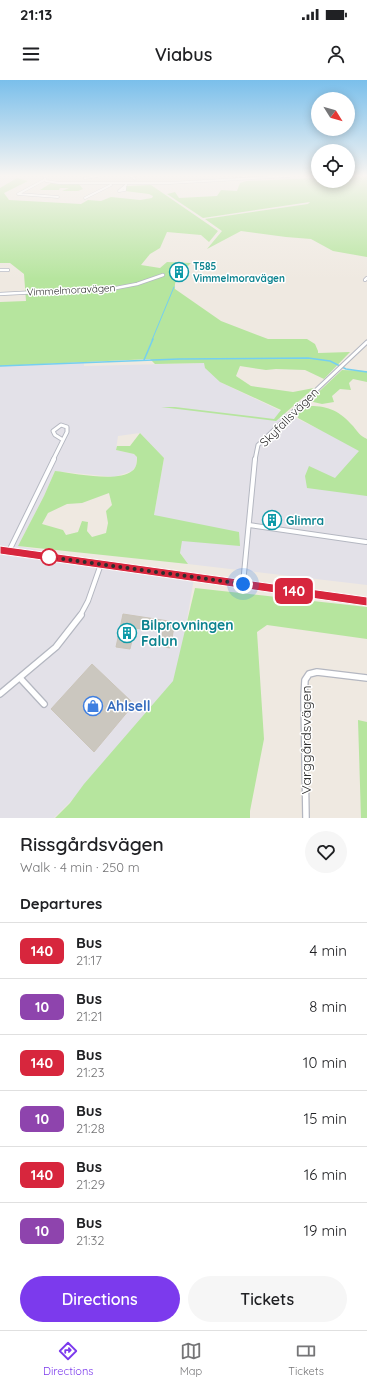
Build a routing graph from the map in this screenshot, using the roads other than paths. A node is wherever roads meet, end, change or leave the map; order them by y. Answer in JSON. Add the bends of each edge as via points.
{"nodes":[{"id":1,"x":0,"y":270,"type":"edge"},
{"id":2,"x":8,"y":270,"type":"dead end"},
{"id":3,"x":163,"y":275,"type":"dead end"},
{"id":4,"x":0,"y":294,"type":"edge"},
{"id":5,"x":367,"y":342,"type":"edge"},
{"id":6,"x":63,"y":440,"type":"dead end"},
{"id":7,"x":249,"y":525,"type":"junction"},
{"id":8,"x":366,"y":542,"type":"dead end"},
{"id":9,"x":0,"y":550,"type":"edge"},
{"id":10,"x":9,"y":551,"type":"junction"},
{"id":11,"x":101,"y":564,"type":"junction"},
{"id":12,"x":243,"y":584,"type":"junction"},
{"id":13,"x":367,"y":602,"type":"edge"},
{"id":14,"x":20,"y":678,"type":"junction"},
{"id":15,"x":367,"y":678,"type":"edge"},
{"id":16,"x":0,"y":694,"type":"edge"},
{"id":17,"x":44,"y":704,"type":"dead end"},
{"id":18,"x":306,"y":818,"type":"edge"}],
"edges":[{"from":1,"to":2,"type":"street"},
{"from":3,"to":4,"type":"street","name":"Vimmelmoravägen","via":[[111,289]]},
{"from":5,"to":7,"type":"street","name":"Skyfallsvägen","via":[[259,444]]},
{"from":6,"to":10,"type":"street"},
{"from":7,"to":8,"type":"street"},
{"from":7,"to":12,"type":"street","name":"Skyfallsvägen"},
{"from":9,"to":10,"type":"street"},
{"from":10,"to":11,"type":"street"},
{"from":11,"to":12,"type":"street"},
{"from":11,"to":14,"type":"street","via":[[86,604],[76,622],[49,654]]},
{"from":12,"to":13,"type":"street"},
{"from":14,"to":16,"type":"street"},
{"from":14,"to":17,"type":"street"},
{"from":15,"to":18,"type":"street","name":"Varggårdsvägen","via":[[317,672],[310,672],[307,675],[304,683]]}]}
